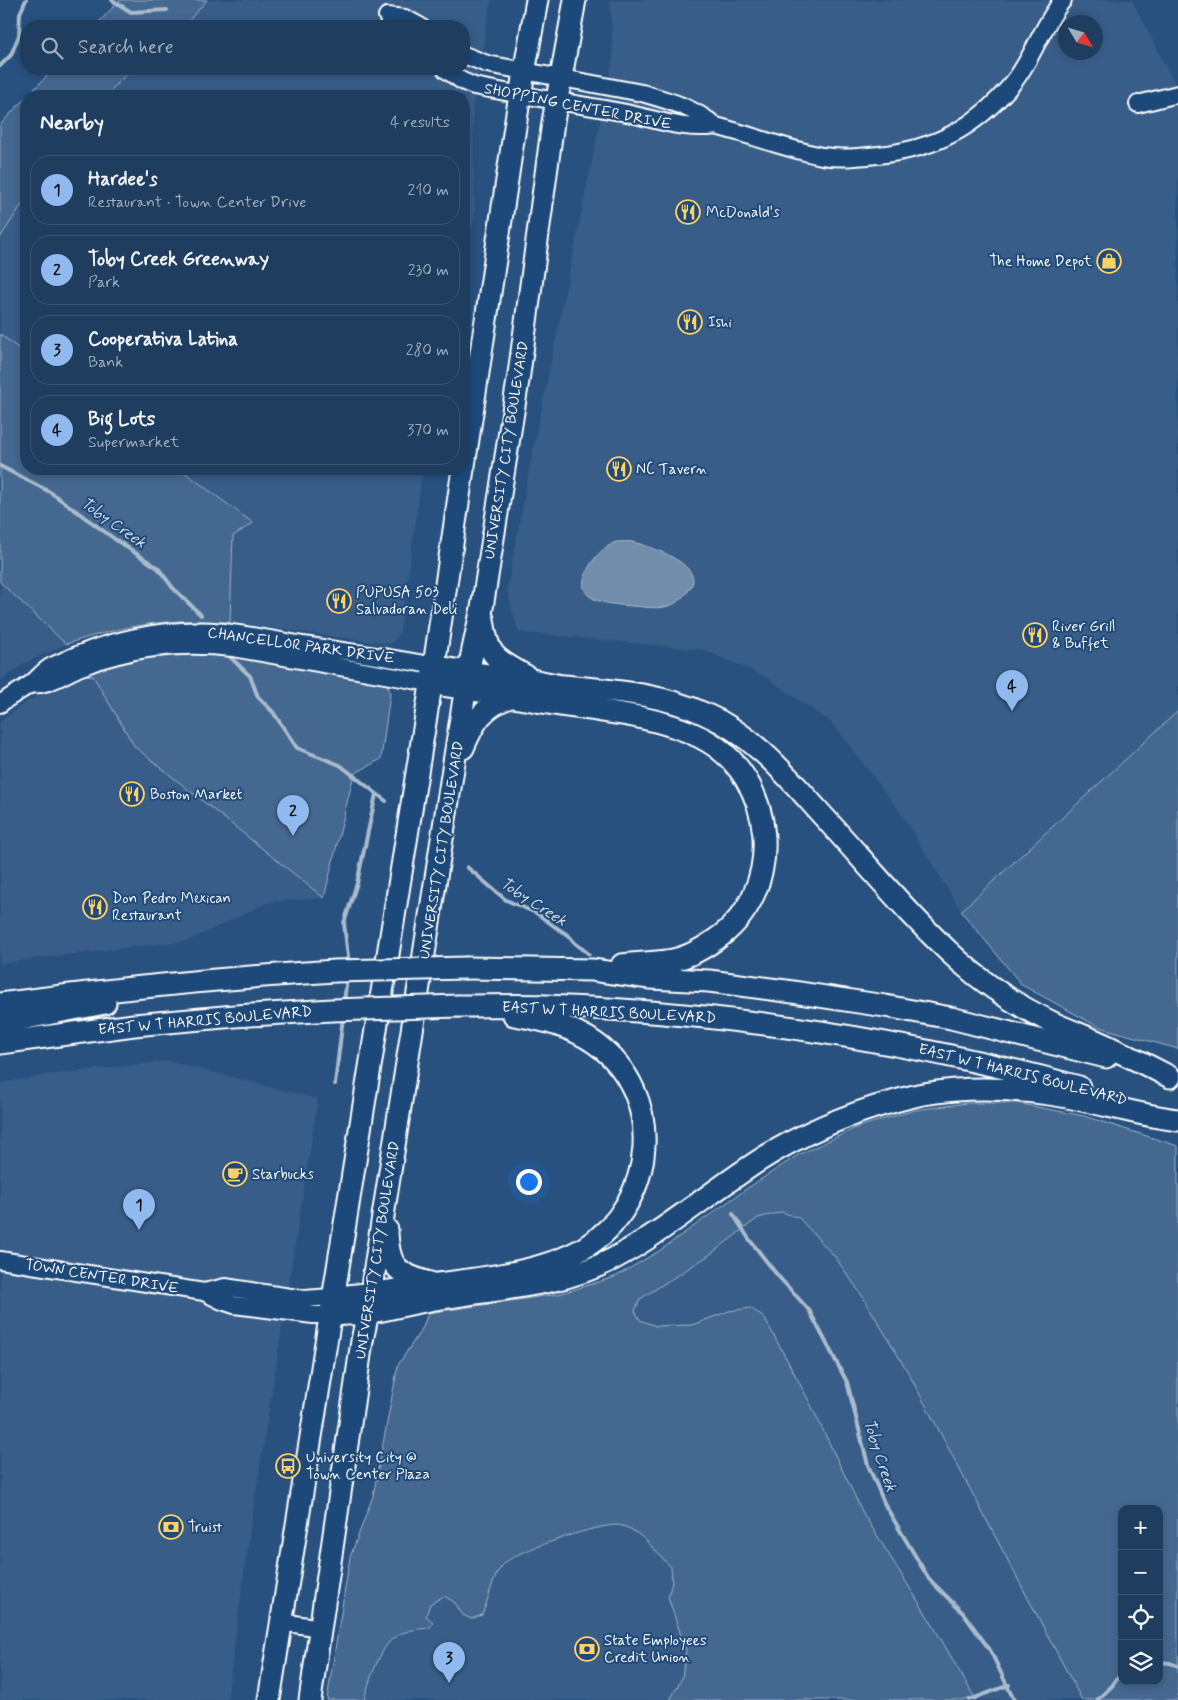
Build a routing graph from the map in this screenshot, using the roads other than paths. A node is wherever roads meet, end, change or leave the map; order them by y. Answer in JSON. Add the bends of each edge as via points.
{"nodes":[{"id":1,"x":537,"y":0,"type":"edge"},
{"id":2,"x":575,"y":0,"type":"edge"},
{"id":3,"x":1063,"y":0,"type":"edge"},
{"id":4,"x":389,"y":20,"type":"edge"},
{"id":5,"x":409,"y":20,"type":"edge"},
{"id":6,"x":470,"y":58,"type":"edge"},
{"id":7,"x":524,"y":71,"type":"junction"},
{"id":8,"x":455,"y":75,"type":"edge"},
{"id":9,"x":561,"y":78,"type":"junction"},
{"id":10,"x":520,"y":94,"type":"junction"},
{"id":11,"x":1178,"y":94,"type":"edge"},
{"id":12,"x":557,"y":101,"type":"junction"},
{"id":13,"x":1138,"y":104,"type":"dead end"},
{"id":14,"x":716,"y":126,"type":"junction"},
{"id":15,"x":470,"y":427,"type":"edge"},
{"id":16,"x":463,"y":475,"type":"edge"},
{"id":17,"x":482,"y":608,"type":"junction"},
{"id":18,"x":432,"y":674,"type":"junction"},
{"id":19,"x":532,"y":680,"type":"junction"},
{"id":20,"x":467,"y":681,"type":"junction"},
{"id":21,"x":510,"y":697,"type":"junction"},
{"id":22,"x":0,"y":704,"type":"edge"},
{"id":23,"x":454,"y":768,"type":"junction"},
{"id":24,"x":592,"y":970,"type":"junction"},
{"id":25,"x":166,"y":986,"type":"junction"},
{"id":26,"x":0,"y":1004,"type":"edge"},
{"id":27,"x":459,"y":1006,"type":"junction"},
{"id":28,"x":0,"y":1023,"type":"edge"},
{"id":29,"x":0,"y":1043,"type":"edge"},
{"id":30,"x":1174,"y":1078,"type":"edge"},
{"id":31,"x":1178,"y":1118,"type":"edge"},
{"id":32,"x":386,"y":1194,"type":"junction"},
{"id":33,"x":0,"y":1260,"type":"edge"},
{"id":34,"x":435,"y":1285,"type":"junction"},
{"id":35,"x":369,"y":1304,"type":"junction"},
{"id":36,"x":331,"y":1306,"type":"junction"},
{"id":37,"x":280,"y":1622,"type":"junction"},
{"id":38,"x":321,"y":1628,"type":"junction"},
{"id":39,"x":269,"y":1700,"type":"edge"},
{"id":40,"x":310,"y":1700,"type":"edge"}],
"edges":[{"from":1,"to":7,"type":"main road"},
{"from":2,"to":9,"type":"main road","name":"UNIVERSITY CITY BOULEVARD"},
{"from":3,"to":14,"type":"street","name":"SHOPPING CENTER DRIVE","via":[[1025,65],[1001,97],[962,129],[930,145],[884,154],[836,158]]},
{"from":4,"to":5,"type":"street","via":[[387,16]]},
{"from":6,"to":7,"type":"street","name":"SHOPPING CENTER DRIVE"},
{"from":7,"to":9,"type":"street","name":"SHOPPING CENTER DRIVE"},
{"from":7,"to":10,"type":"main road"},
{"from":8,"to":10,"type":"street","name":"SHOPPING CENTER DRIVE","via":[[469,84]]},
{"from":9,"to":12,"type":"main road","name":"UNIVERSITY CITY BOULEVARD"},
{"from":9,"to":14,"type":"street","name":"SHOPPING CENTER DRIVE","via":[[642,93],[681,105]]},
{"from":10,"to":12,"type":"street","name":"SHOPPING CENTER DRIVE"},
{"from":10,"to":15,"type":"main road"},
{"from":11,"to":13,"type":"street"},
{"from":12,"to":14,"type":"street","name":"SHOPPING CENTER DRIVE","via":[[682,127]]},
{"from":12,"to":17,"type":"main road","name":"UNIVERSITY CITY BOULEVARD"},
{"from":16,"to":18,"type":"main road"},
{"from":17,"to":19,"type":"main road","via":[[487,644],[492,654]]},
{"from":17,"to":20,"type":"main road","name":"UNIVERSITY CITY BOULEVARD"},
{"from":18,"to":20,"type":"main road"},
{"from":18,"to":22,"type":"street","name":"CHANCELLOR PARK DRIVE","via":[[234,648],[201,645],[152,648],[119,654],[42,684],[30,684]]},
{"from":18,"to":36,"type":"main road"},
{"from":19,"to":20,"type":"main road"},
{"from":19,"to":30,"type":"main road","via":[[657,697],[719,721],[771,759],[909,911],[977,976],[1051,1022]]},
{"from":20,"to":21,"type":"main road"},
{"from":20,"to":23,"type":"main road","name":"UNIVERSITY CITY BOULEVARD"},
{"from":21,"to":23,"type":"main road","via":[[496,702],[480,716]]},
{"from":21,"to":24,"type":"main road","via":[[650,720],[700,737],[739,768],[758,805],[765,846],[761,876],[750,904],[724,933],[698,951],[669,961]]},
{"from":23,"to":32,"type":"main road","name":"UNIVERSITY CITY BOULEVARD"},
{"from":24,"to":25,"type":"main road","bridge":true,"via":[[467,968],[335,972]]},
{"from":24,"to":30,"type":"main road","via":[[650,978],[709,981],[885,1006],[969,1022]]},
{"from":25,"to":26,"type":"main road","via":[[69,994]]},
{"from":25,"to":28,"type":"main road","via":[[87,1007]]},
{"from":27,"to":29,"type":"main road","name":"EAST W T HARRIS BOULEVARD","bridge":true,"via":[[236,1016],[134,1025]]},
{"from":27,"to":31,"type":"main road","name":"EAST W T HARRIS BOULEVARD","via":[[545,1006],[644,1012],[742,1020],[837,1034],[1008,1068],[1154,1107]]},
{"from":27,"to":34,"type":"main road","via":[[551,1023],[597,1044],[619,1066],[636,1092],[643,1124],[644,1154],[638,1181],[621,1213],[607,1230],[582,1249],[544,1265]]},
{"from":31,"to":35,"type":"main road","via":[[1148,1116],[1086,1101],[1009,1090],[922,1094],[860,1111],[796,1140],[760,1160],[634,1247],[589,1270],[525,1287]]},
{"from":32,"to":34,"type":"main road","via":[[390,1257],[403,1274]]},
{"from":32,"to":35,"type":"main road","name":"UNIVERSITY CITY BOULEVARD"},
{"from":33,"to":36,"type":"street","name":"TOWN CENTER DRIVE","via":[[204,1292],[234,1305],[313,1315]]},
{"from":34,"to":35,"type":"main road"},
{"from":35,"to":36,"type":"main road"},
{"from":35,"to":38,"type":"main road","name":"UNIVERSITY CITY BOULEVARD"},
{"from":36,"to":37,"type":"main road"},
{"from":37,"to":38,"type":"street"},
{"from":37,"to":39,"type":"main road"},
{"from":38,"to":40,"type":"main road","name":"UNIVERSITY CITY BOULEVARD"}]}
